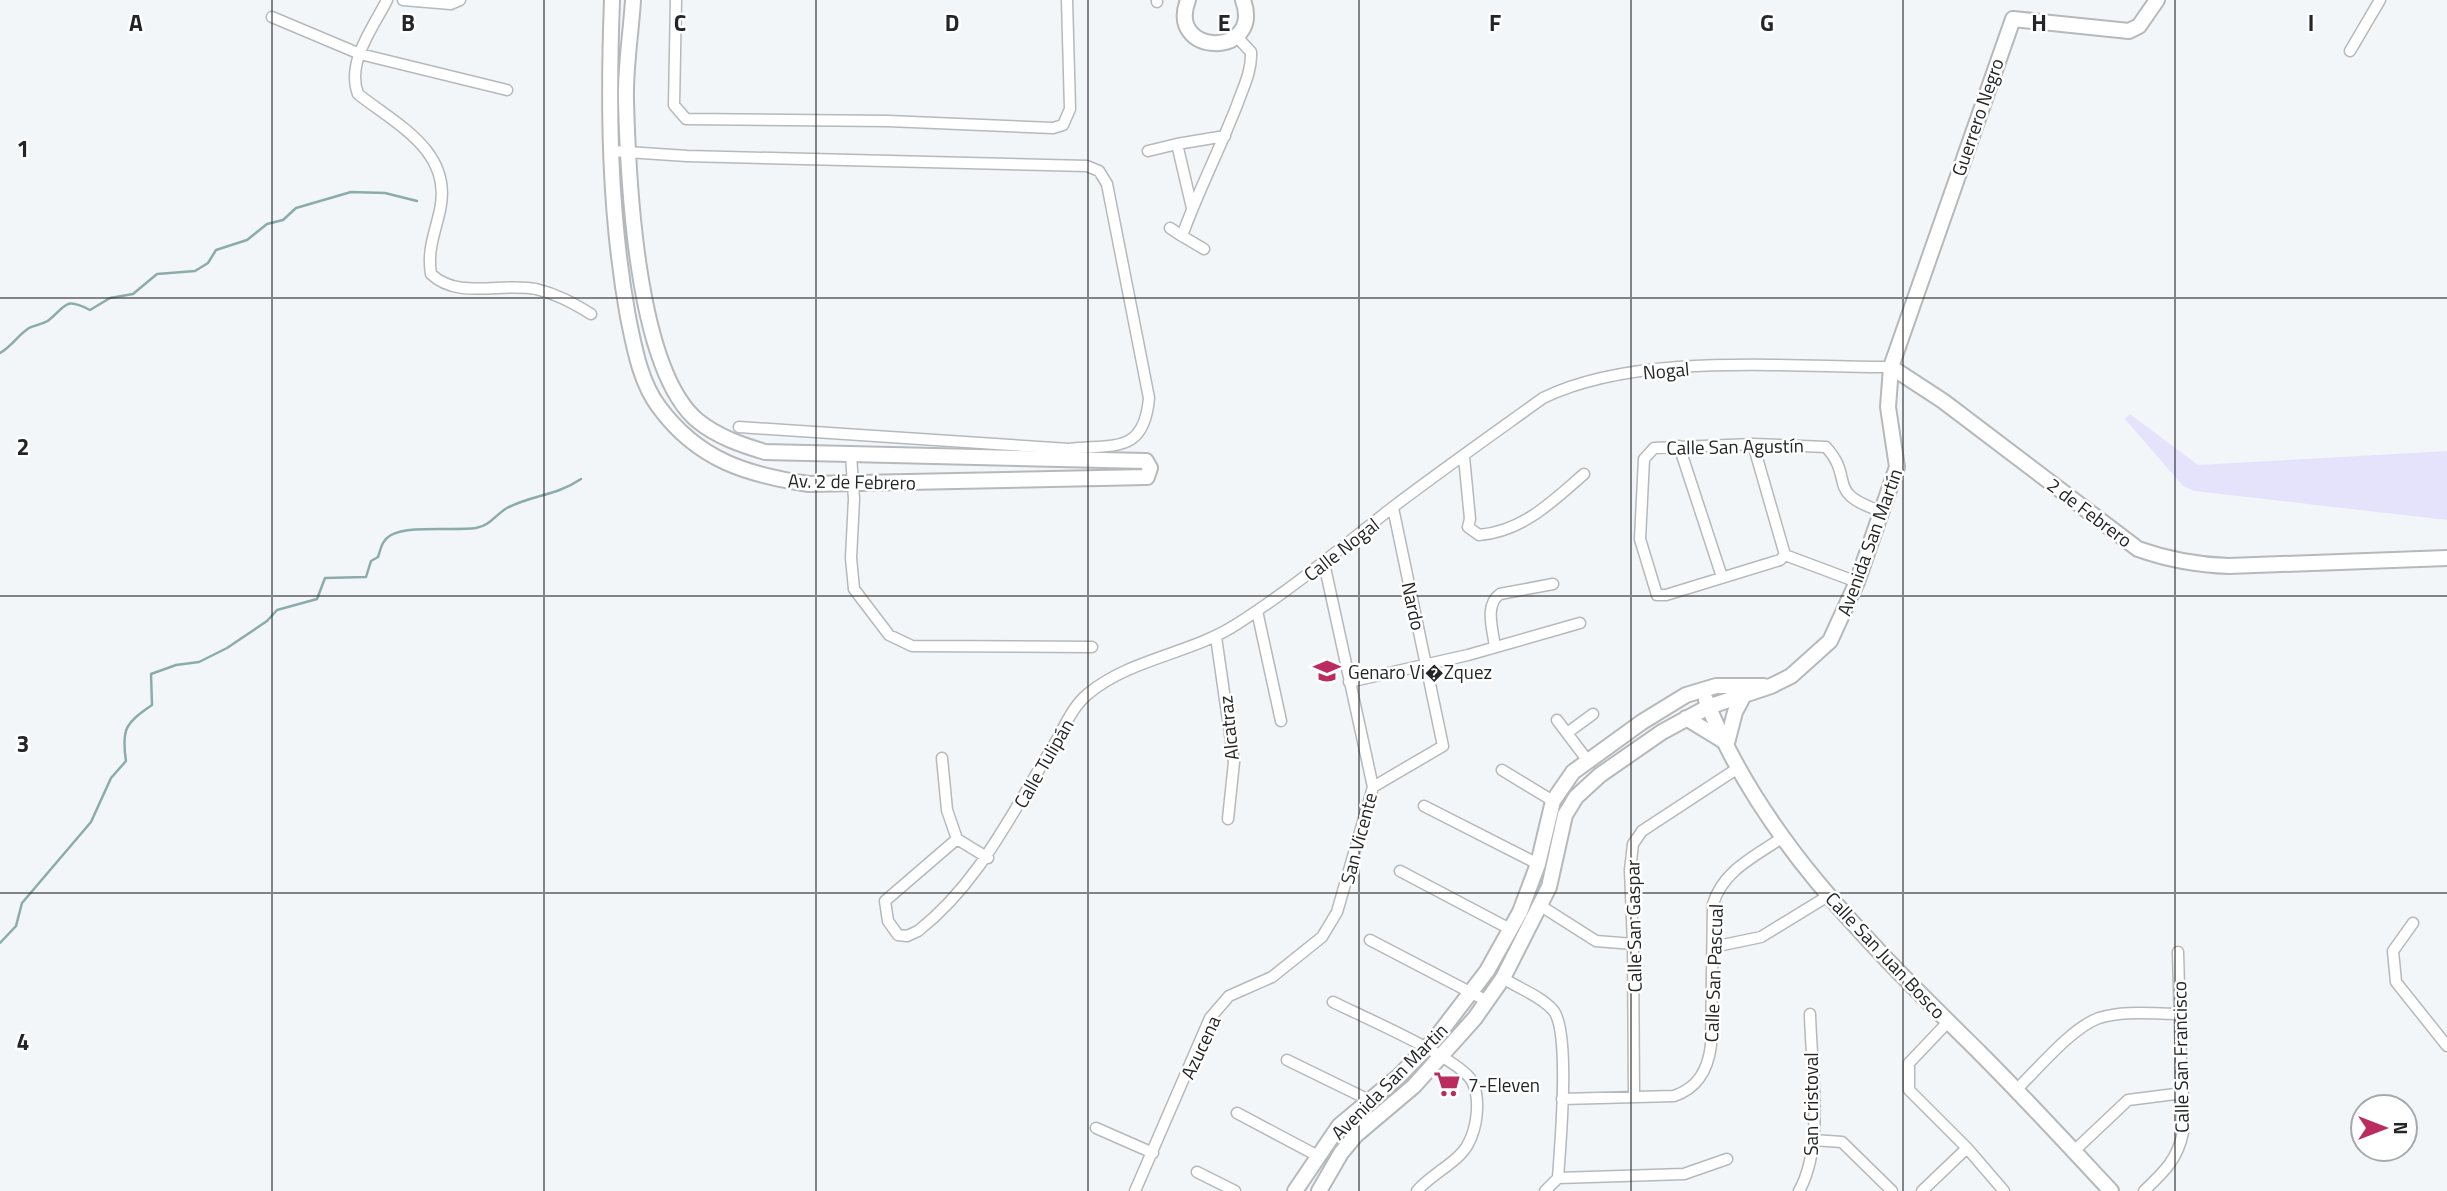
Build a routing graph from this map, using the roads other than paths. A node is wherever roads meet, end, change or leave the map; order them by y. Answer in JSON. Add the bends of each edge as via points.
{"nodes":[{"id":1,"x":387,"y":0,"type":"edge"},
{"id":2,"x":460,"y":0,"type":"edge"},
{"id":3,"x":612,"y":0,"type":"edge"},
{"id":4,"x":634,"y":0,"type":"edge"},
{"id":5,"x":676,"y":0,"type":"edge"},
{"id":6,"x":1067,"y":0,"type":"edge"},
{"id":7,"x":1188,"y":0,"type":"edge"},
{"id":8,"x":1243,"y":0,"type":"edge"},
{"id":9,"x":2157,"y":0,"type":"edge"},
{"id":10,"x":2379,"y":0,"type":"edge"},
{"id":11,"x":410,"y":1,"type":"edge"},
{"id":12,"x":272,"y":17,"type":"dead end"},
{"id":13,"x":1236,"y":36,"type":"junction"},
{"id":14,"x":2350,"y":51,"type":"dead end"},
{"id":15,"x":360,"y":54,"type":"junction"},
{"id":16,"x":507,"y":90,"type":"dead end"},
{"id":17,"x":1225,"y":136,"type":"junction"},
{"id":18,"x":1177,"y":144,"type":"junction"},
{"id":19,"x":612,"y":151,"type":"junction"},
{"id":20,"x":1148,"y":151,"type":"dead end"},
{"id":21,"x":630,"y":155,"type":"junction"},
{"id":22,"x":1192,"y":208,"type":"junction"},
{"id":23,"x":1170,"y":228,"type":"dead end"},
{"id":24,"x":1182,"y":236,"type":"junction"},
{"id":25,"x":1204,"y":249,"type":"dead end"},
{"id":26,"x":591,"y":314,"type":"dead end"},
{"id":27,"x":1891,"y":367,"type":"junction"},
{"id":28,"x":739,"y":427,"type":"dead end"},
{"id":29,"x":1753,"y":444,"type":"junction"},
{"id":30,"x":1679,"y":446,"type":"junction"},
{"id":31,"x":851,"y":455,"type":"junction"},
{"id":32,"x":1464,"y":457,"type":"junction"},
{"id":33,"x":1584,"y":474,"type":"dead end"},
{"id":34,"x":853,"y":483,"type":"junction"},
{"id":35,"x":1393,"y":508,"type":"junction"},
{"id":36,"x":1883,"y":512,"type":"junction"},
{"id":37,"x":1785,"y":555,"type":"junction"},
{"id":38,"x":2447,"y":558,"type":"edge"},
{"id":39,"x":1324,"y":564,"type":"junction"},
{"id":40,"x":1722,"y":577,"type":"junction"},
{"id":41,"x":1857,"y":582,"type":"junction"},
{"id":42,"x":1553,"y":584,"type":"dead end"},
{"id":43,"x":1257,"y":611,"type":"junction"},
{"id":44,"x":1580,"y":623,"type":"dead end"},
{"id":45,"x":1216,"y":637,"type":"junction"},
{"id":46,"x":1495,"y":646,"type":"junction"},
{"id":47,"x":1092,"y":647,"type":"dead end"},
{"id":48,"x":1426,"y":665,"type":"junction"},
{"id":49,"x":1349,"y":682,"type":"junction"},
{"id":50,"x":1701,"y":689,"type":"junction"},
{"id":51,"x":1745,"y":690,"type":"junction"},
{"id":52,"x":1709,"y":707,"type":"junction"},
{"id":53,"x":1593,"y":714,"type":"dead end"},
{"id":54,"x":1686,"y":718,"type":"junction"},
{"id":55,"x":1557,"y":720,"type":"dead end"},
{"id":56,"x":1281,"y":721,"type":"dead end"},
{"id":57,"x":1567,"y":733,"type":"junction"},
{"id":58,"x":1727,"y":743,"type":"junction"},
{"id":59,"x":942,"y":758,"type":"dead end"},
{"id":60,"x":1588,"y":761,"type":"junction"},
{"id":61,"x":1738,"y":768,"type":"junction"},
{"id":62,"x":1502,"y":770,"type":"dead end"},
{"id":63,"x":1373,"y":787,"type":"junction"},
{"id":64,"x":1553,"y":801,"type":"junction"},
{"id":65,"x":1424,"y":806,"type":"dead end"},
{"id":66,"x":1228,"y":819,"type":"dead end"},
{"id":67,"x":1545,"y":834,"type":"junction"},
{"id":68,"x":1783,"y":837,"type":"junction"},
{"id":69,"x":1562,"y":838,"type":"junction"},
{"id":70,"x":957,"y":839,"type":"junction"},
{"id":71,"x":988,"y":858,"type":"junction"},
{"id":72,"x":1538,"y":864,"type":"junction"},
{"id":73,"x":1400,"y":871,"type":"dead end"},
{"id":74,"x":1828,"y":896,"type":"junction"},
{"id":75,"x":1541,"y":906,"type":"junction"},
{"id":76,"x":1337,"y":912,"type":"joint"},
{"id":77,"x":2413,"y":923,"type":"dead end"},
{"id":78,"x":1510,"y":929,"type":"junction"},
{"id":79,"x":1370,"y":940,"type":"dead end"},
{"id":80,"x":1633,"y":944,"type":"junction"},
{"id":81,"x":1713,"y":947,"type":"junction"},
{"id":82,"x":2178,"y":952,"type":"dead end"},
{"id":83,"x":1503,"y":978,"type":"junction"},
{"id":84,"x":1472,"y":991,"type":"junction"},
{"id":85,"x":1487,"y":1001,"type":"junction"},
{"id":86,"x":1333,"y":1002,"type":"dead end"},
{"id":87,"x":1810,"y":1014,"type":"dead end"},
{"id":88,"x":2181,"y":1014,"type":"junction"},
{"id":89,"x":1948,"y":1022,"type":"junction"},
{"id":90,"x":2447,"y":1046,"type":"edge"},
{"id":91,"x":1426,"y":1049,"type":"junction"},
{"id":92,"x":1440,"y":1056,"type":"junction"},
{"id":93,"x":1287,"y":1060,"type":"dead end"},
{"id":94,"x":2016,"y":1090,"type":"junction"},
{"id":95,"x":2183,"y":1093,"type":"junction"},
{"id":96,"x":1634,"y":1097,"type":"junction"},
{"id":97,"x":1562,"y":1099,"type":"junction"},
{"id":98,"x":1369,"y":1100,"type":"junction"},
{"id":99,"x":1237,"y":1113,"type":"dead end"},
{"id":100,"x":1097,"y":1128,"type":"dead end"},
{"id":101,"x":1813,"y":1140,"type":"junction"},
{"id":102,"x":1967,"y":1148,"type":"junction"},
{"id":103,"x":2074,"y":1151,"type":"junction"},
{"id":104,"x":1153,"y":1153,"type":"junction"},
{"id":105,"x":1318,"y":1156,"type":"junction"},
{"id":106,"x":1727,"y":1159,"type":"dead end"},
{"id":107,"x":1197,"y":1172,"type":"dead end"},
{"id":108,"x":1558,"y":1178,"type":"junction"},
{"id":109,"x":1421,"y":1190,"type":"edge"},
{"id":110,"x":1135,"y":1191,"type":"edge"},
{"id":111,"x":1235,"y":1191,"type":"edge"},
{"id":112,"x":1295,"y":1191,"type":"edge"},
{"id":113,"x":1319,"y":1191,"type":"edge"},
{"id":114,"x":1545,"y":1191,"type":"edge"},
{"id":115,"x":1799,"y":1191,"type":"edge"},
{"id":116,"x":1892,"y":1191,"type":"edge"},
{"id":117,"x":1922,"y":1191,"type":"edge"},
{"id":118,"x":2004,"y":1191,"type":"edge"},
{"id":119,"x":2111,"y":1191,"type":"edge"},
{"id":120,"x":2144,"y":1191,"type":"edge"}],
"edges":[{"from":1,"to":15,"type":"street"},
{"from":2,"to":11,"type":"street","via":[[451,4]]},
{"from":3,"to":19,"type":"street","name":"Av. 2 de Febrero","via":[[608,97]]},
{"from":4,"to":21,"type":"street","name":"Av. 2 de Febrero","via":[[626,99]]},
{"from":5,"to":6,"type":"street","via":[[674,105],[686,119],[1053,128],[1063,125],[1070,109]]},
{"from":7,"to":13,"type":"street","via":[[1185,18],[1196,38],[1217,44]]},
{"from":8,"to":13,"type":"street","via":[[1245,19]]},
{"from":9,"to":27,"type":"street","name":"Guerrero Negro","via":[[2140,26],[2129,31],[2013,19]]},
{"from":10,"to":14,"type":"street"},
{"from":12,"to":15,"type":"street"},
{"from":13,"to":17,"type":"street","via":[[1249,48],[1252,60]]},
{"from":15,"to":16,"type":"street"},
{"from":15,"to":26,"type":"street","via":[[354,74],[358,94],[424,147],[439,170],[440,209],[429,244],[430,274],[455,287],[534,289],[562,296]]},
{"from":17,"to":18,"type":"street"},
{"from":17,"to":22,"type":"street"},
{"from":18,"to":20,"type":"street"},
{"from":18,"to":22,"type":"street"},
{"from":19,"to":21,"type":"street"},
{"from":19,"to":34,"type":"street","name":"Av. 2 de Febrero","via":[[621,280],[634,345],[657,405],[710,455],[760,477],[809,484]]},
{"from":21,"to":28,"type":"street","via":[[1087,166],[1099,171],[1107,184],[1149,398],[1147,422],[1136,438],[1123,444],[1069,449]]},
{"from":21,"to":31,"type":"street","name":"Av. 2 de Febrero","via":[[640,267],[655,343],[668,380],[697,421],[735,443],[765,453]]},
{"from":22,"to":24,"type":"street"},
{"from":23,"to":24,"type":"street"},
{"from":24,"to":25,"type":"street"},
{"from":27,"to":32,"type":"street","name":"Nogal","via":[[1732,366],[1611,377],[1543,398]]},
{"from":27,"to":36,"type":"street","name":"Avenida San Martín","via":[[1888,407],[1897,467]]},
{"from":27,"to":38,"type":"street","name":"2 de Febrero","via":[[2138,549],[2167,560],[2229,566]]},
{"from":29,"to":30,"type":"street","name":"Calle San Agustín"},
{"from":29,"to":36,"type":"street","name":"Calle San Agustín","via":[[1826,447],[1850,498]]},
{"from":29,"to":37,"type":"street"},
{"from":30,"to":40,"type":"street"},
{"from":30,"to":40,"type":"street","name":"Calle San Agustín","via":[[1654,448],[1644,459],[1640,539],[1653,588],[1657,595],[1666,595]]},
{"from":31,"to":34,"type":"street"},
{"from":31,"to":34,"type":"street","name":"Av. 2 de Febrero","via":[[1146,461],[1150,468],[1147,477]]},
{"from":32,"to":33,"type":"street","via":[[1468,527],[1479,535],[1501,533],[1545,509]]},
{"from":32,"to":35,"type":"street","name":"Calle Nogal"},
{"from":34,"to":47,"type":"street","via":[[852,579],[860,599],[896,641],[912,646]]},
{"from":35,"to":39,"type":"street","name":"Calle Nogal"},
{"from":35,"to":48,"type":"street","name":"Nardo"},
{"from":36,"to":41,"type":"street","name":"Avenida San Martín"},
{"from":37,"to":40,"type":"street"},
{"from":37,"to":41,"type":"street"},
{"from":39,"to":43,"type":"street","name":"Calle Nogal"},
{"from":39,"to":49,"type":"street"},
{"from":41,"to":51,"type":"street","name":"Avenida San Martín","via":[[1830,641],[1807,664],[1771,686]]},
{"from":42,"to":46,"type":"street","via":[[1500,594],[1490,607]]},
{"from":43,"to":45,"type":"street","name":"Calle Nogal"},
{"from":43,"to":56,"type":"street"},
{"from":44,"to":46,"type":"street"},
{"from":45,"to":66,"type":"street","name":"Alcatraz","via":[[1234,762]]},
{"from":45,"to":71,"type":"street","name":"Calle Tulipán","via":[[1157,657],[1088,694],[1029,783]]},
{"from":46,"to":48,"type":"street"},
{"from":48,"to":49,"type":"street"},
{"from":48,"to":63,"type":"street","name":"Nardo","via":[[1443,746]]},
{"from":49,"to":63,"type":"street","name":"San Vicente"},
{"from":50,"to":51,"type":"street","name":"Avenida San Martin"},
{"from":50,"to":52,"type":"street","name":"Calle San Juan Bosco"},
{"from":50,"to":60,"type":"street","name":"Avenida San Martin","via":[[1665,706]]},
{"from":51,"to":52,"type":"street"},
{"from":51,"to":58,"type":"street"},
{"from":52,"to":54,"type":"street"},
{"from":52,"to":58,"type":"street","name":"Calle San Juan Bosco"},
{"from":53,"to":57,"type":"street"},
{"from":54,"to":58,"type":"street"},
{"from":54,"to":69,"type":"street","via":[[1584,789],[1565,815]]},
{"from":55,"to":57,"type":"street"},
{"from":57,"to":60,"type":"street"},
{"from":58,"to":61,"type":"street","name":"Calle San Juan Bosco"},
{"from":59,"to":70,"type":"street","via":[[947,810]]},
{"from":60,"to":64,"type":"street","name":"Avenida San Martin","via":[[1566,780]]},
{"from":61,"to":68,"type":"street","name":"Calle San Juan Bosco"},
{"from":61,"to":80,"type":"street","name":"Calle San Gaspar","via":[[1642,831],[1633,844]]},
{"from":62,"to":64,"type":"street"},
{"from":63,"to":76,"type":"street","name":"San Vicente"},
{"from":64,"to":67,"type":"street","name":"Avenida San Martin"},
{"from":65,"to":72,"type":"street"},
{"from":67,"to":69,"type":"street"},
{"from":67,"to":72,"type":"street","name":"Avenida San Martin"},
{"from":68,"to":74,"type":"street","name":"Calle San Juan Bosco"},
{"from":68,"to":81,"type":"street","name":"Calle San Pascual","via":[[1718,887],[1713,904]]},
{"from":69,"to":75,"type":"street"},
{"from":70,"to":71,"type":"street"},
{"from":70,"to":71,"type":"street","name":"Calle Tulipán","via":[[886,901],[891,928],[898,935],[907,936],[949,905]]},
{"from":72,"to":78,"type":"street","name":"Avenida San Martin"},
{"from":73,"to":78,"type":"street"},
{"from":74,"to":81,"type":"street","via":[[1761,937]]},
{"from":74,"to":89,"type":"street","name":"Calle San Juan Bosco"},
{"from":75,"to":80,"type":"street","via":[[1596,941]]},
{"from":75,"to":83,"type":"street"},
{"from":76,"to":104,"type":"street","name":"Azucena","via":[[1322,937],[1272,977],[1228,996],[1210,1018]]},
{"from":77,"to":90,"type":"street","via":[[2393,951],[2396,982]]},
{"from":78,"to":84,"type":"street","name":"Avenida San Martin"},
{"from":79,"to":84,"type":"street"},
{"from":80,"to":96,"type":"street","name":"Calle San Gaspar"},
{"from":81,"to":96,"type":"street","name":"Calle San Pascual","via":[[1709,1062],[1688,1091]]},
{"from":82,"to":88,"type":"street","name":"Calle San Francisco"},
{"from":83,"to":85,"type":"street"},
{"from":83,"to":97,"type":"street","via":[[1546,1004],[1560,1022]]},
{"from":84,"to":85,"type":"street"},
{"from":84,"to":91,"type":"street","name":"Avenida San Martin"},
{"from":85,"to":92,"type":"street"},
{"from":86,"to":91,"type":"street"},
{"from":87,"to":101,"type":"street","name":"San Cristoval"},
{"from":88,"to":94,"type":"street","via":[[2096,1019]]},
{"from":88,"to":95,"type":"street","name":"Calle San Francisco"},
{"from":89,"to":94,"type":"street","name":"Calle San Juan Bosco"},
{"from":89,"to":102,"type":"street","via":[[1909,1063],[1906,1076],[1916,1100]]},
{"from":91,"to":92,"type":"street"},
{"from":91,"to":98,"type":"street","name":"Avenida San Martin"},
{"from":92,"to":109,"type":"street","via":[[1472,1082],[1475,1124],[1468,1146]]},
{"from":92,"to":113,"type":"street","via":[[1414,1086],[1356,1135]]},
{"from":93,"to":98,"type":"street"},
{"from":94,"to":103,"type":"street","name":"Calle San Juan Bosco"},
{"from":95,"to":103,"type":"street","via":[[2128,1100]]},
{"from":95,"to":120,"type":"street","name":"Calle San Francisco","via":[[2180,1150]]},
{"from":96,"to":97,"type":"street","name":"Calle San Pascual"},
{"from":97,"to":108,"type":"street"},
{"from":98,"to":105,"type":"street","name":"Avenida San Martin","via":[[1339,1126]]},
{"from":99,"to":105,"type":"street"},
{"from":100,"to":104,"type":"street"},
{"from":101,"to":115,"type":"street","name":"San Cristoval"},
{"from":101,"to":116,"type":"street","via":[[1842,1142]]},
{"from":102,"to":117,"type":"street"},
{"from":102,"to":118,"type":"street"},
{"from":103,"to":119,"type":"street","name":"Calle San Juan Bosco"},
{"from":104,"to":110,"type":"street","name":"Azucena"},
{"from":105,"to":112,"type":"street","name":"Avenida San Martin"},
{"from":106,"to":108,"type":"street","via":[[1684,1174]]},
{"from":107,"to":111,"type":"street"},
{"from":108,"to":114,"type":"street"}]}
